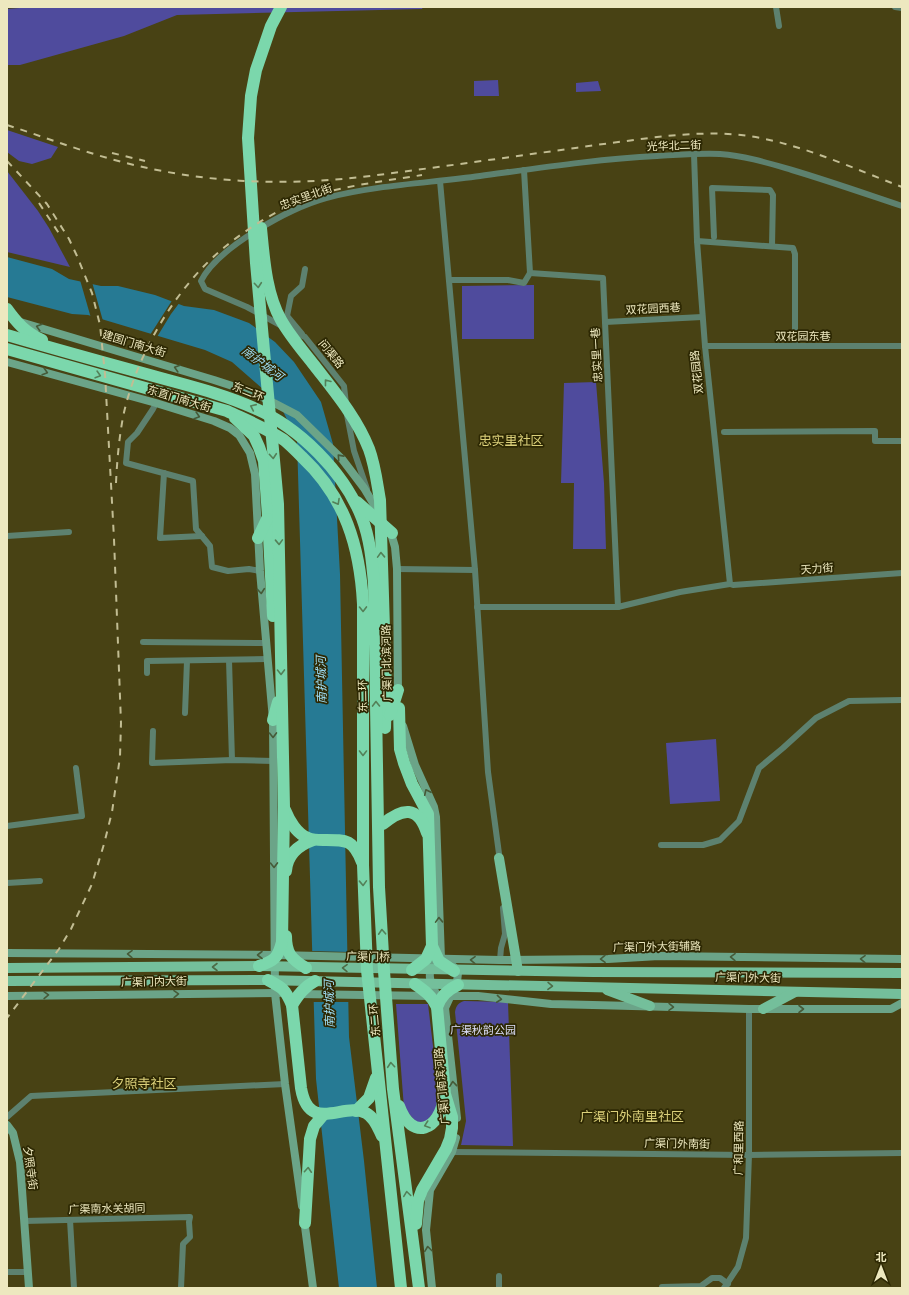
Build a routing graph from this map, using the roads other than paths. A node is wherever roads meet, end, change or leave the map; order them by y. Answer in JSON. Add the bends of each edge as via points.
{"nodes":[{"id":1,"x":281,"y":7,"type":"edge"},
{"id":2,"x":290,"y":7,"type":"edge"},
{"id":3,"x":776,"y":7,"type":"edge"},
{"id":4,"x":894,"y":7,"type":"edge"},
{"id":5,"x":902,"y":8,"type":"edge"},
{"id":6,"x":779,"y":26,"type":"dead end"},
{"id":7,"x":694,"y":154,"type":"junction"},
{"id":8,"x":524,"y":170,"type":"junction"},
{"id":9,"x":440,"y":181,"type":"junction"},
{"id":10,"x":902,"y":206,"type":"edge"},
{"id":11,"x":714,"y":237,"type":"dead end"},
{"id":12,"x":697,"y":241,"type":"junction"},
{"id":13,"x":772,"y":246,"type":"junction"},
{"id":14,"x":305,"y":269,"type":"dead end"},
{"id":15,"x":530,"y":273,"type":"junction"},
{"id":16,"x":449,"y":280,"type":"junction"},
{"id":17,"x":201,"y":281,"type":"joint"},
{"id":18,"x":7,"y":309,"type":"edge"},
{"id":19,"x":702,"y":317,"type":"junction"},
{"id":20,"x":7,"y":318,"type":"edge"},
{"id":21,"x":605,"y":322,"type":"junction"},
{"id":22,"x":7,"y":335,"type":"edge"},
{"id":23,"x":304,"y":337,"type":"junction"},
{"id":24,"x":704,"y":346,"type":"junction"},
{"id":25,"x":795,"y":346,"type":"junction"},
{"id":26,"x":902,"y":346,"type":"edge"},
{"id":27,"x":7,"y":349,"type":"edge"},
{"id":28,"x":72,"y":354,"type":"junction"},
{"id":29,"x":7,"y":362,"type":"edge"},
{"id":30,"x":156,"y":403,"type":"junction"},
{"id":31,"x":227,"y":411,"type":"junction"},
{"id":32,"x":724,"y":432,"type":"dead end"},
{"id":33,"x":902,"y":441,"type":"edge"},
{"id":34,"x":164,"y":473,"type":"junction"},
{"id":35,"x":364,"y":488,"type":"joint"},
{"id":36,"x":352,"y":498,"type":"junction"},
{"id":37,"x":371,"y":499,"type":"junction"},
{"id":38,"x":268,"y":516,"type":"junction"},
{"id":39,"x":69,"y":532,"type":"dead end"},
{"id":40,"x":392,"y":533,"type":"junction"},
{"id":41,"x":7,"y":536,"type":"edge"},
{"id":42,"x":202,"y":536,"type":"junction"},
{"id":43,"x":258,"y":538,"type":"junction"},
{"id":44,"x":397,"y":569,"type":"junction"},
{"id":45,"x":475,"y":570,"type":"junction"},
{"id":46,"x":260,"y":571,"type":"junction"},
{"id":47,"x":902,"y":573,"type":"edge"},
{"id":48,"x":732,"y":584,"type":"junction"},
{"id":49,"x":477,"y":607,"type":"junction"},
{"id":50,"x":618,"y":607,"type":"junction"},
{"id":51,"x":143,"y":642,"type":"dead end"},
{"id":52,"x":266,"y":643,"type":"junction"},
{"id":53,"x":280,"y":656,"type":"junction"},
{"id":54,"x":268,"y":659,"type":"junction"},
{"id":55,"x":229,"y":660,"type":"junction"},
{"id":56,"x":187,"y":661,"type":"junction"},
{"id":57,"x":147,"y":672,"type":"dead end"},
{"id":58,"x":392,"y":691,"type":"junction"},
{"id":59,"x":281,"y":693,"type":"junction"},
{"id":60,"x":902,"y":700,"type":"edge"},
{"id":61,"x":399,"y":708,"type":"junction"},
{"id":62,"x":185,"y":713,"type":"dead end"},
{"id":63,"x":273,"y":720,"type":"junction"},
{"id":64,"x":153,"y":731,"type":"dead end"},
{"id":65,"x":232,"y":760,"type":"junction"},
{"id":66,"x":273,"y":761,"type":"junction"},
{"id":67,"x":76,"y":768,"type":"dead end"},
{"id":68,"x":284,"y":808,"type":"junction"},
{"id":69,"x":383,"y":824,"type":"junction"},
{"id":70,"x":7,"y":826,"type":"edge"},
{"id":71,"x":313,"y":840,"type":"junction"},
{"id":72,"x":429,"y":840,"type":"junction"},
{"id":73,"x":661,"y":845,"type":"dead end"},
{"id":74,"x":499,"y":858,"type":"junction"},
{"id":75,"x":363,"y":865,"type":"junction"},
{"id":76,"x":40,"y":881,"type":"dead end"},
{"id":77,"x":7,"y":883,"type":"edge"},
{"id":78,"x":380,"y":887,"type":"junction"},
{"id":79,"x":432,"y":946,"type":"junction"},
{"id":80,"x":7,"y":953,"type":"edge"},
{"id":81,"x":275,"y":955,"type":"junction"},
{"id":82,"x":439,"y":959,"type":"junction"},
{"id":83,"x":902,"y":959,"type":"edge"},
{"id":84,"x":500,"y":960,"type":"junction"},
{"id":85,"x":413,"y":964,"type":"junction"},
{"id":86,"x":259,"y":966,"type":"junction"},
{"id":87,"x":142,"y":967,"type":"joint"},
{"id":88,"x":7,"y":968,"type":"edge"},
{"id":89,"x":306,"y":968,"type":"junction"},
{"id":90,"x":454,"y":971,"type":"junction"},
{"id":91,"x":518,"y":971,"type":"junction"},
{"id":92,"x":593,"y":972,"type":"joint"},
{"id":93,"x":902,"y":973,"type":"edge"},
{"id":94,"x":268,"y":980,"type":"junction"},
{"id":95,"x":7,"y":981,"type":"edge"},
{"id":96,"x":315,"y":981,"type":"junction"},
{"id":97,"x":458,"y":985,"type":"junction"},
{"id":98,"x":596,"y":987,"type":"junction"},
{"id":99,"x":417,"y":990,"type":"junction"},
{"id":100,"x":797,"y":992,"type":"junction"},
{"id":101,"x":275,"y":993,"type":"junction"},
{"id":102,"x":902,"y":994,"type":"edge"},
{"id":103,"x":7,"y":996,"type":"edge"},
{"id":104,"x":450,"y":996,"type":"junction"},
{"id":105,"x":437,"y":1002,"type":"junction"},
{"id":106,"x":902,"y":1003,"type":"edge"},
{"id":107,"x":292,"y":1005,"type":"junction"},
{"id":108,"x":650,"y":1006,"type":"junction"},
{"id":109,"x":749,"y":1009,"type":"junction"},
{"id":110,"x":763,"y":1009,"type":"junction"},
{"id":111,"x":377,"y":1074,"type":"junction"},
{"id":112,"x":285,"y":1084,"type":"junction"},
{"id":113,"x":393,"y":1089,"type":"junction"},
{"id":114,"x":445,"y":1094,"type":"junction"},
{"id":115,"x":356,"y":1111,"type":"junction"},
{"id":116,"x":324,"y":1114,"type":"junction"},
{"id":117,"x":7,"y":1117,"type":"edge"},
{"id":118,"x":7,"y":1125,"type":"edge"},
{"id":119,"x":386,"y":1144,"type":"junction"},
{"id":120,"x":452,"y":1152,"type":"junction"},
{"id":121,"x":902,"y":1154,"type":"edge"},
{"id":122,"x":749,"y":1155,"type":"junction"},
{"id":123,"x":70,"y":1220,"type":"junction"},
{"id":124,"x":24,"y":1221,"type":"junction"},
{"id":125,"x":304,"y":1223,"type":"junction"},
{"id":126,"x":415,"y":1254,"type":"junction"},
{"id":127,"x":7,"y":1272,"type":"edge"},
{"id":128,"x":28,"y":1272,"type":"junction"},
{"id":129,"x":499,"y":1276,"type":"dead end"},
{"id":130,"x":726,"y":1286,"type":"edge"},
{"id":131,"x":662,"y":1287,"type":"dead end"},
{"id":132,"x":29,"y":1288,"type":"edge"},
{"id":133,"x":74,"y":1288,"type":"edge"},
{"id":134,"x":181,"y":1288,"type":"edge"},
{"id":135,"x":313,"y":1288,"type":"edge"},
{"id":136,"x":401,"y":1288,"type":"edge"},
{"id":137,"x":419,"y":1288,"type":"edge"},
{"id":138,"x":432,"y":1288,"type":"edge"},
{"id":139,"x":499,"y":1288,"type":"edge"}],
"edges":[{"from":1,"to":53,"type":"highway","one_way":true,"via":[[266,39],[256,70],[248,138],[256,263],[278,504]]},
{"from":58,"to":2,"type":"highway","one_way":true,"via":[[380,500],[369,450],[358,426],[281,320],[264,263],[255,150],[255,116],[264,65]]},
{"from":3,"to":6,"type":"street"},
{"from":4,"to":5,"type":"street"},
{"from":7,"to":8,"type":"street","name":"光华北二街","via":[[616,158]]},
{"from":7,"to":10,"type":"street","name":"光华北二街","via":[[750,158]]},
{"from":7,"to":12,"type":"street","name":"双花园路"},
{"from":8,"to":9,"type":"street","name":"光华北二街"},
{"from":8,"to":15,"type":"street"},
{"from":9,"to":16,"type":"street"},
{"from":9,"to":17,"type":"street","name":"忠实里北街","via":[[373,188],[324,198],[282,216],[242,238],[205,273]]},
{"from":11,"to":13,"type":"street","via":[[712,188],[770,190],[773,195]]},
{"from":12,"to":13,"type":"street"},
{"from":12,"to":19,"type":"street","name":"双花园路"},
{"from":13,"to":25,"type":"street","via":[[793,248],[795,254]]},
{"from":14,"to":23,"type":"street","via":[[302,286],[291,296],[287,316]]},
{"from":15,"to":16,"type":"street","via":[[524,282]]},
{"from":15,"to":21,"type":"street","name":"忠实里一巷","via":[[603,278]]},
{"from":16,"to":45,"type":"street"},
{"from":17,"to":23,"type":"street","name":"问渠路","via":[[205,289],[247,307]]},
{"from":18,"to":28,"type":"highway","via":[[31,335]]},
{"from":19,"to":21,"type":"street","name":"双花园西巷"},
{"from":19,"to":24,"type":"street","name":"双花园路"},
{"from":35,"to":20,"type":"street","name":"建国门南大街","one_way":true,"via":[[342,459],[297,415],[254,393]]},
{"from":21,"to":50,"type":"street","name":"忠实里一巷"},
{"from":22,"to":28,"type":"highway","name":"东二环"},
{"from":23,"to":37,"type":"street","name":"问渠路","via":[[344,386],[354,451]]},
{"from":24,"to":25,"type":"street","name":"双花园东巷"},
{"from":24,"to":48,"type":"street","name":"双花园路"},
{"from":25,"to":26,"type":"street","name":"双花园东巷"},
{"from":27,"to":31,"type":"highway","name":"东二环","one_way":true},
{"from":36,"to":28,"type":"highway","name":"东二环","one_way":true,"via":[[315,450],[287,426],[255,408],[202,390]]},
{"from":29,"to":30,"type":"street","name":"东直门南大街","one_way":true},
{"from":30,"to":34,"type":"street","via":[[137,433],[128,442],[126,463]]},
{"from":30,"to":43,"type":"street","name":"东直门南大街","one_way":true,"via":[[214,421],[239,435],[253,462]]},
{"from":31,"to":38,"type":"highway","via":[[254,436],[259,447],[264,461]]},
{"from":31,"to":75,"type":"highway","name":"东二环","one_way":true,"via":[[285,441],[308,463],[326,483],[350,529],[362,580],[363,604]]},
{"from":32,"to":33,"type":"street","via":[[874,432],[875,441]]},
{"from":34,"to":42,"type":"street","via":[[193,481],[196,529]]},
{"from":34,"to":42,"type":"street","via":[[160,538]]},
{"from":35,"to":37,"type":"street","name":"广渠门北滨河路"},
{"from":36,"to":40,"type":"highway"},
{"from":78,"to":36,"type":"highway","name":"东二环","one_way":true,"via":[[374,583],[369,541]]},
{"from":37,"to":40,"type":"street","name":"广渠门北滨河路"},
{"from":38,"to":43,"type":"highway"},
{"from":38,"to":53,"type":"highway","via":[[271,594]]},
{"from":39,"to":41,"type":"street"},
{"from":40,"to":44,"type":"street","name":"广渠门北滨河路"},
{"from":42,"to":46,"type":"street","via":[[210,546],[212,567],[228,571]]},
{"from":43,"to":46,"type":"street"},
{"from":44,"to":45,"type":"street"},
{"from":44,"to":58,"type":"street","name":"广渠门北滨河路"},
{"from":45,"to":49,"type":"street"},
{"from":46,"to":52,"type":"street","one_way":true},
{"from":47,"to":48,"type":"street","name":"天力街"},
{"from":48,"to":50,"type":"street","name":"天力街","via":[[680,592]]},
{"from":49,"to":50,"type":"street","name":"天力街"},
{"from":49,"to":74,"type":"street","via":[[488,772]]},
{"from":51,"to":52,"type":"street"},
{"from":52,"to":54,"type":"street"},
{"from":53,"to":59,"type":"highway","one_way":true},
{"from":54,"to":55,"type":"street"},
{"from":54,"to":63,"type":"street"},
{"from":55,"to":56,"type":"street"},
{"from":55,"to":65,"type":"street"},
{"from":56,"to":57,"type":"street","via":[[146,661]]},
{"from":56,"to":62,"type":"street"},
{"from":58,"to":61,"type":"street","name":"广渠门北滨河路"},
{"from":58,"to":69,"type":"highway","via":[[386,728]]},
{"from":59,"to":63,"type":"highway"},
{"from":59,"to":68,"type":"highway"},
{"from":60,"to":73,"type":"street","via":[[849,700],[816,718],[759,768],[739,821],[720,840],[703,845]]},
{"from":61,"to":72,"type":"highway","via":[[400,749],[412,784],[428,814]]},
{"from":82,"to":61,"type":"street","name":"广渠门北滨河路","one_way":true,"via":[[436,817],[415,765]]},
{"from":63,"to":66,"type":"street","one_way":true},
{"from":64,"to":65,"type":"street","via":[[152,763]]},
{"from":65,"to":66,"type":"street"},
{"from":66,"to":81,"type":"street","one_way":true},
{"from":67,"to":70,"type":"street","via":[[82,816]]},
{"from":68,"to":71,"type":"highway","via":[[295,827],[306,838]]},
{"from":68,"to":86,"type":"highway","via":[[282,942],[277,957]]},
{"from":69,"to":72,"type":"highway","via":[[393,816],[410,812],[420,819]]},
{"from":69,"to":78,"type":"highway"},
{"from":71,"to":75,"type":"highway","via":[[343,840],[358,852]]},
{"from":71,"to":89,"type":"highway","via":[[295,850],[286,868],[288,953],[295,962]]},
{"from":72,"to":79,"type":"highway"},
{"from":74,"to":84,"type":"street","via":[[505,934]]},
{"from":74,"to":91,"type":"main road"},
{"from":75,"to":111,"type":"highway","name":"东二环","one_way":true,"via":[[368,983]]},
{"from":76,"to":77,"type":"street"},
{"from":113,"to":78,"type":"highway","name":"东二环","one_way":true},
{"from":79,"to":85,"type":"highway","via":[[426,959]]},
{"from":79,"to":90,"type":"highway","via":[[439,961]]},
{"from":81,"to":80,"type":"street","one_way":true},
{"from":81,"to":85,"type":"street","name":"广渠门桥"},
{"from":81,"to":101,"type":"street"},
{"from":84,"to":82,"type":"street","name":"广渠门外大街辅路","one_way":true},
{"from":82,"to":85,"type":"street","name":"广渠门外大街辅路"},
{"from":82,"to":104,"type":"street","name":"广渠门南滨河路","via":[[455,967],[458,973],[458,982]]},
{"from":82,"to":105,"type":"street","name":"广渠门北滨河路","via":[[431,966],[430,982]]},
{"from":83,"to":84,"type":"street","name":"广渠门外大街辅路","one_way":true,"via":[[659,956]]},
{"from":85,"to":89,"type":"main road","name":"广渠门桥","one_way":true},
{"from":85,"to":90,"type":"main road","name":"广渠门桥"},
{"from":86,"to":87,"type":"main road","name":"广渠门桥","one_way":true},
{"from":86,"to":89,"type":"main road","name":"广渠门桥"},
{"from":87,"to":88,"type":"main road","name":"广渠门内大街"},
{"from":90,"to":91,"type":"main road","name":"广渠门桥"},
{"from":91,"to":92,"type":"main road","name":"广渠门桥"},
{"from":92,"to":93,"type":"main road","name":"广渠门外大街"},
{"from":94,"to":95,"type":"main road","name":"广渠门内大街"},
{"from":94,"to":96,"type":"main road"},
{"from":94,"to":107,"type":"highway","via":[[286,992]]},
{"from":96,"to":99,"type":"main road"},
{"from":96,"to":107,"type":"highway","via":[[302,990]]},
{"from":97,"to":98,"type":"main road","one_way":true},
{"from":97,"to":99,"type":"main road"},
{"from":97,"to":105,"type":"highway","via":[[446,991]]},
{"from":98,"to":100,"type":"main road","name":"广渠门外大街"},
{"from":98,"to":108,"type":"main road"},
{"from":99,"to":101,"type":"street","name":"广渠门内大街","via":[[301,995]]},
{"from":99,"to":105,"type":"highway","via":[[427,992]]},
{"from":100,"to":102,"type":"main road","name":"广渠门外大街"},
{"from":100,"to":110,"type":"main road"},
{"from":103,"to":101,"type":"street","name":"广渠门内大街","one_way":true},
{"from":101,"to":112,"type":"street"},
{"from":104,"to":105,"type":"street"},
{"from":104,"to":108,"type":"street","one_way":true,"via":[[478,996],[551,1004]]},
{"from":120,"to":104,"type":"street","name":"广渠门南滨河路","one_way":true,"via":[[457,1120],[445,1008]]},
{"from":105,"to":114,"type":"highway"},
{"from":110,"to":106,"type":"street","one_way":true,"via":[[891,1009]]},
{"from":107,"to":116,"type":"highway","via":[[302,1095],[307,1106]]},
{"from":108,"to":109,"type":"street","one_way":true},
{"from":109,"to":110,"type":"street"},
{"from":109,"to":122,"type":"street","name":"广和里西路"},
{"from":111,"to":115,"type":"highway","via":[[369,1098]]},
{"from":111,"to":119,"type":"highway","name":"东二环"},
{"from":112,"to":117,"type":"street","via":[[31,1096]]},
{"from":112,"to":125,"type":"street"},
{"from":114,"to":113,"type":"highway","one_way":true,"via":[[443,1107],[437,1119],[433,1124],[419,1127],[412,1126],[406,1120]]},
{"from":126,"to":113,"type":"highway","name":"东二环","one_way":true},
{"from":114,"to":126,"type":"highway","via":[[452,1118],[450,1139],[418,1201]]},
{"from":115,"to":116,"type":"highway"},
{"from":115,"to":119,"type":"highway","via":[[371,1117]]},
{"from":125,"to":116,"type":"highway","one_way":true,"via":[[310,1139],[314,1126]]},
{"from":118,"to":124,"type":"street","name":"夕照寺街","via":[[13,1133],[20,1162]]},
{"from":119,"to":136,"type":"highway","name":"东二环"},
{"from":120,"to":122,"type":"street","name":"广渠门外南街"},
{"from":138,"to":120,"type":"street","name":"广渠门南滨河路","one_way":true,"via":[[426,1230],[430,1190]]},
{"from":121,"to":122,"type":"street","name":"广渠门外南街"},
{"from":122,"to":130,"type":"street","name":"广和里西路","via":[[746,1238],[738,1267]]},
{"from":123,"to":124,"type":"street","name":"广渠南水关胡同"},
{"from":123,"to":133,"type":"street"},
{"from":123,"to":134,"type":"street","name":"广渠南水关胡同","via":[[190,1217],[190,1237],[183,1244]]},
{"from":124,"to":128,"type":"street","name":"夕照寺街"},
{"from":125,"to":135,"type":"street"},
{"from":126,"to":137,"type":"highway","name":"东二环"},
{"from":127,"to":128,"type":"street"},
{"from":128,"to":132,"type":"street","name":"夕照寺街"},
{"from":129,"to":139,"type":"street"},
{"from":130,"to":131,"type":"street","name":"广和里西路","via":[[720,1278],[712,1278],[701,1286]]}]}
